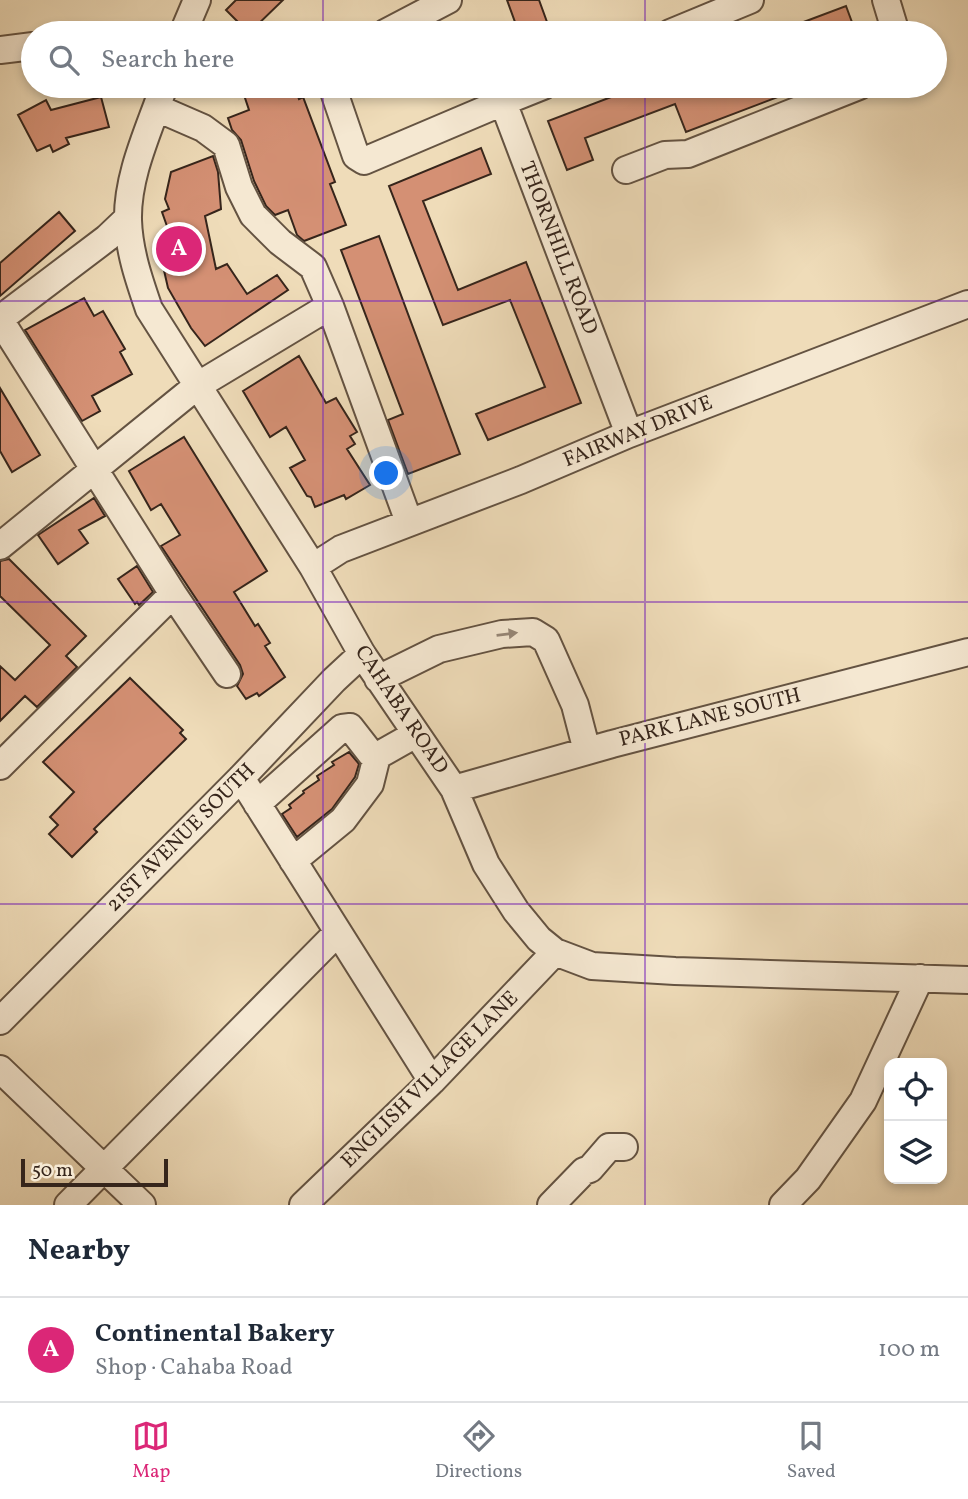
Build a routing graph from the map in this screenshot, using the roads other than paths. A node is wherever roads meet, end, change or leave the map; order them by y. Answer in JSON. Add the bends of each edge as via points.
{"nodes":[{"id":1,"x":197,"y":0,"type":"edge"},
{"id":2,"x":448,"y":0,"type":"edge"},
{"id":3,"x":750,"y":0,"type":"edge"},
{"id":4,"x":887,"y":0,"type":"edge"},
{"id":5,"x":184,"y":21,"type":"edge"},
{"id":6,"x":408,"y":21,"type":"edge"},
{"id":7,"x":699,"y":21,"type":"edge"},
{"id":8,"x":893,"y":21,"type":"edge"},
{"id":9,"x":21,"y":47,"type":"edge"},
{"id":10,"x":0,"y":50,"type":"edge"},
{"id":11,"x":161,"y":98,"type":"edge"},
{"id":12,"x":162,"y":98,"type":"edge"},
{"id":13,"x":336,"y":98,"type":"edge"},
{"id":14,"x":513,"y":98,"type":"edge"},
{"id":15,"x":829,"y":98,"type":"edge"},
{"id":16,"x":503,"y":102,"type":"junction"},
{"id":17,"x":626,"y":170,"type":"dead end"},
{"id":18,"x":128,"y":218,"type":"junction"},
{"id":19,"x":968,"y":304,"type":"edge"},
{"id":20,"x":330,"y":306,"type":"junction"},
{"id":21,"x":0,"y":319,"type":"edge"},
{"id":22,"x":197,"y":386,"type":"junction"},
{"id":23,"x":629,"y":433,"type":"junction"},
{"id":24,"x":93,"y":470,"type":"junction"},
{"id":25,"x":409,"y":522,"type":"junction"},
{"id":26,"x":0,"y":546,"type":"edge"},
{"id":27,"x":313,"y":567,"type":"junction"},
{"id":28,"x":173,"y":594,"type":"junction"},
{"id":29,"x":968,"y":652,"type":"edge"},
{"id":30,"x":362,"y":654,"type":"junction"},
{"id":31,"x":227,"y":674,"type":"dead end"},
{"id":32,"x":379,"y":680,"type":"junction"},
{"id":33,"x":416,"y":734,"type":"junction"},
{"id":34,"x":587,"y":751,"type":"junction"},
{"id":35,"x":377,"y":756,"type":"junction"},
{"id":36,"x":0,"y":766,"type":"edge"},
{"id":37,"x":241,"y":778,"type":"junction"},
{"id":38,"x":454,"y":789,"type":"junction"},
{"id":39,"x":257,"y":804,"type":"junction"},
{"id":40,"x":293,"y":861,"type":"junction"},
{"id":41,"x":338,"y":932,"type":"junction"},
{"id":42,"x":555,"y":952,"type":"junction"},
{"id":43,"x":920,"y":978,"type":"junction"},
{"id":44,"x":968,"y":980,"type":"edge"},
{"id":45,"x":0,"y":1021,"type":"edge"},
{"id":46,"x":0,"y":1069,"type":"edge"},
{"id":47,"x":432,"y":1081,"type":"junction"},
{"id":48,"x":624,"y":1147,"type":"dead end"},
{"id":49,"x":105,"y":1168,"type":"junction"},
{"id":50,"x":68,"y":1205,"type":"edge"},
{"id":51,"x":142,"y":1205,"type":"edge"},
{"id":52,"x":303,"y":1205,"type":"edge"},
{"id":53,"x":551,"y":1205,"type":"edge"},
{"id":54,"x":783,"y":1205,"type":"edge"}],
"edges":[{"from":1,"to":5,"type":"street"},
{"from":2,"to":6,"type":"street"},
{"from":3,"to":7,"type":"street"},
{"from":4,"to":8,"type":"street"},
{"from":9,"to":10,"type":"street"},
{"from":11,"to":18,"type":"street","name":"CAHABA ROAD","via":[[134,175]]},
{"from":12,"to":20,"type":"street","via":[[226,145],[253,215],[313,267]]},
{"from":13,"to":16,"type":"street","via":[[356,156],[364,161]]},
{"from":14,"to":16,"type":"street"},
{"from":15,"to":17,"type":"street","via":[[688,154],[665,155]]},
{"from":16,"to":23,"type":"street","name":"THORNHILL ROAD"},
{"from":18,"to":21,"type":"street"},
{"from":18,"to":22,"type":"street","name":"CAHABA ROAD","via":[[133,259],[149,309]]},
{"from":19,"to":23,"type":"street","name":"FAIRWAY DRIVE"},
{"from":20,"to":22,"type":"street"},
{"from":20,"to":25,"type":"street"},
{"from":21,"to":24,"type":"street"},
{"from":22,"to":24,"type":"street"},
{"from":22,"to":27,"type":"street","name":"CAHABA ROAD"},
{"from":23,"to":25,"type":"street","name":"FAIRWAY DRIVE"},
{"from":24,"to":26,"type":"street"},
{"from":24,"to":28,"type":"street"},
{"from":25,"to":27,"type":"street","name":"FAIRWAY DRIVE","via":[[341,549]]},
{"from":27,"to":30,"type":"street","name":"CAHABA ROAD"},
{"from":28,"to":31,"type":"street"},
{"from":28,"to":36,"type":"street"},
{"from":29,"to":34,"type":"street","name":"PARK LANE SOUTH"},
{"from":30,"to":32,"type":"street","name":"CAHABA ROAD"},
{"from":30,"to":37,"type":"street","name":"21ST AVENUE SOUTH"},
{"from":32,"to":33,"type":"street","name":"CAHABA ROAD"},
{"from":32,"to":34,"type":"street","one_way":true,"via":[[439,649],[533,632],[545,640],[575,705]]},
{"from":33,"to":35,"type":"street"},
{"from":33,"to":38,"type":"street","name":"CAHABA ROAD"},
{"from":34,"to":38,"type":"street","name":"PARK LANE SOUTH"},
{"from":35,"to":39,"type":"street","via":[[350,727],[342,729]]},
{"from":35,"to":40,"type":"street","via":[[370,784],[343,820]]},
{"from":37,"to":39,"type":"street"},
{"from":37,"to":45,"type":"street","name":"21ST AVENUE SOUTH"},
{"from":38,"to":42,"type":"street","name":"CAHABA ROAD","via":[[486,864],[516,911]]},
{"from":39,"to":40,"type":"street"},
{"from":40,"to":41,"type":"street"},
{"from":41,"to":47,"type":"street"},
{"from":41,"to":49,"type":"street"},
{"from":42,"to":43,"type":"street","name":"CAHABA ROAD","via":[[592,966]]},
{"from":42,"to":47,"type":"street","name":"ENGLISH VILLAGE LANE"},
{"from":43,"to":44,"type":"street","name":"CAHABA ROAD"},
{"from":43,"to":54,"type":"street","via":[[863,1101],[808,1179]]},
{"from":46,"to":49,"type":"street"},
{"from":47,"to":52,"type":"street","name":"ENGLISH VILLAGE LANE"},
{"from":48,"to":53,"type":"street","via":[[609,1147]]},
{"from":49,"to":50,"type":"street"},
{"from":49,"to":51,"type":"street"}]}
